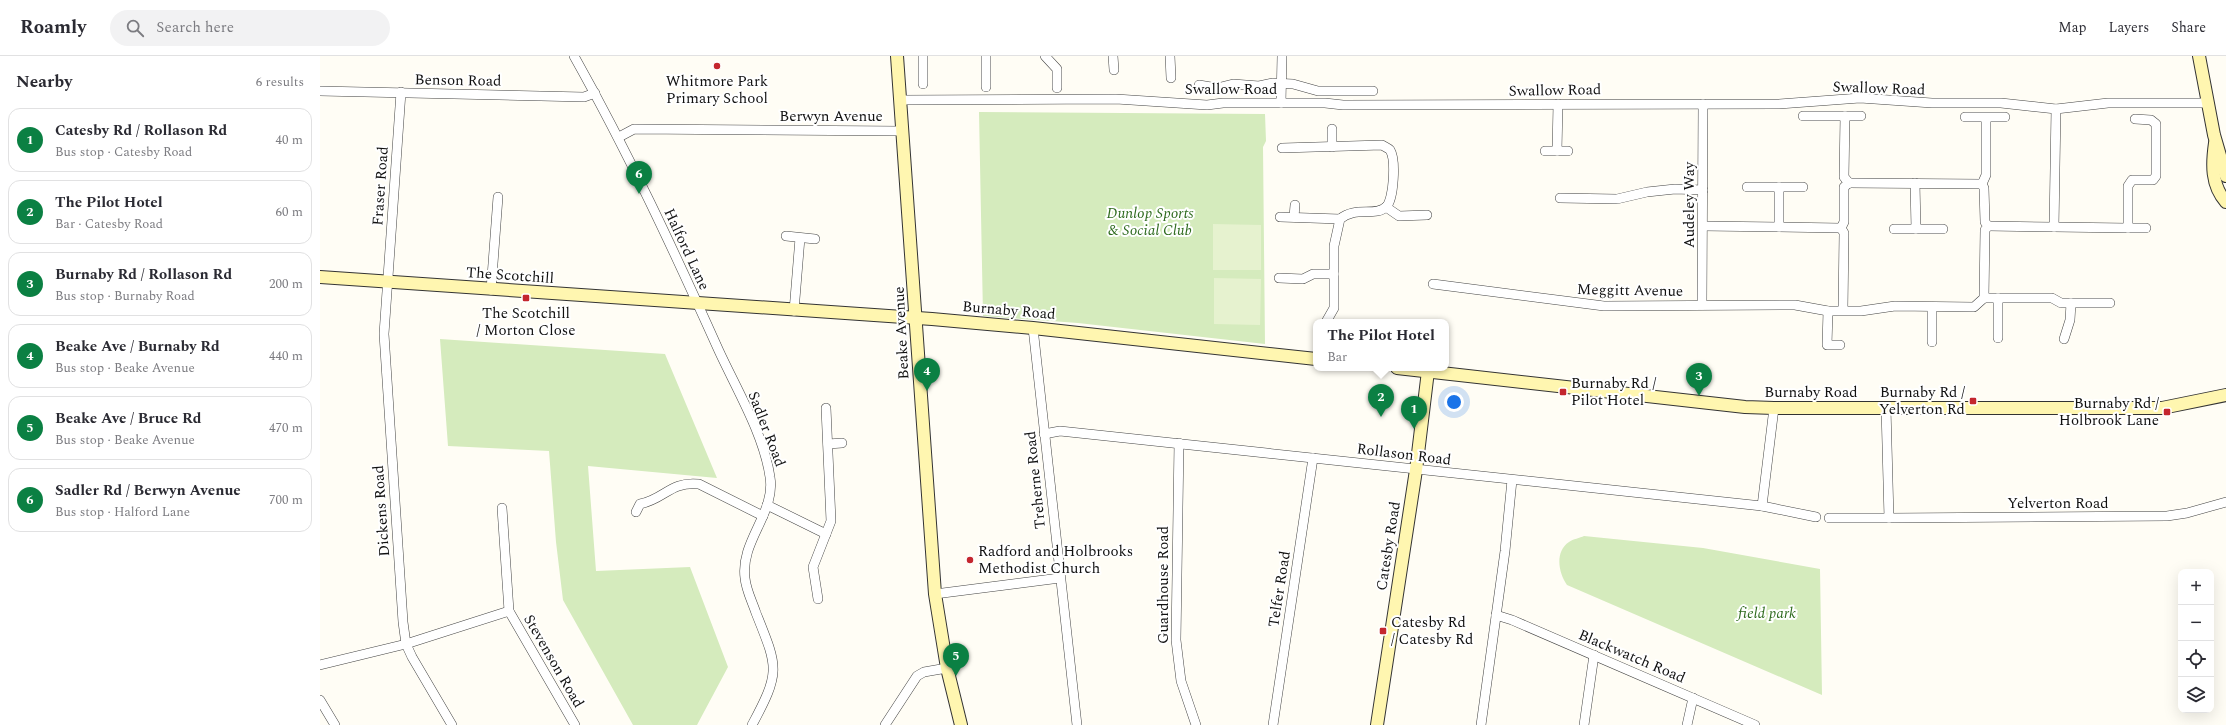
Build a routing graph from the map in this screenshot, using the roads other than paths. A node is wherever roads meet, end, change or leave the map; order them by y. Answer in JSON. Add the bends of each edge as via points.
{"nodes":[{"id":1,"x":574,"y":56,"type":"edge"},
{"id":2,"x":897,"y":56,"type":"edge"},
{"id":3,"x":923,"y":56,"type":"edge"},
{"id":4,"x":986,"y":56,"type":"edge"},
{"id":5,"x":1045,"y":56,"type":"edge"},
{"id":6,"x":1114,"y":56,"type":"edge"},
{"id":7,"x":1170,"y":56,"type":"edge"},
{"id":8,"x":1282,"y":56,"type":"edge"},
{"id":9,"x":2199,"y":56,"type":"edge"},
{"id":10,"x":1114,"y":70,"type":"dead end"},
{"id":11,"x":1171,"y":78,"type":"dead end"},
{"id":12,"x":1281,"y":83,"type":"junction"},
{"id":13,"x":923,"y":84,"type":"dead end"},
{"id":14,"x":1199,"y":85,"type":"dead end"},
{"id":15,"x":986,"y":87,"type":"dead end"},
{"id":16,"x":1057,"y":88,"type":"dead end"},
{"id":17,"x":320,"y":91,"type":"edge"},
{"id":18,"x":1374,"y":91,"type":"dead end"},
{"id":19,"x":401,"y":92,"type":"junction"},
{"id":20,"x":595,"y":93,"type":"junction"},
{"id":21,"x":901,"y":100,"type":"junction"},
{"id":22,"x":2208,"y":103,"type":"junction"},
{"id":23,"x":1281,"y":104,"type":"junction"},
{"id":24,"x":1558,"y":104,"type":"junction"},
{"id":25,"x":1703,"y":104,"type":"junction"},
{"id":26,"x":2056,"y":109,"type":"junction"},
{"id":27,"x":1803,"y":116,"type":"dead end"},
{"id":28,"x":1845,"y":116,"type":"junction"},
{"id":29,"x":1861,"y":116,"type":"dead end"},
{"id":30,"x":1965,"y":117,"type":"dead end"},
{"id":31,"x":2005,"y":117,"type":"dead end"},
{"id":32,"x":1986,"y":118,"type":"junction"},
{"id":33,"x":2135,"y":120,"type":"dead end"},
{"id":34,"x":1332,"y":129,"type":"dead end"},
{"id":35,"x":902,"y":131,"type":"junction"},
{"id":36,"x":619,"y":137,"type":"junction"},
{"id":37,"x":2215,"y":139,"type":"junction"},
{"id":38,"x":1332,"y":147,"type":"junction"},
{"id":39,"x":1282,"y":148,"type":"dead end"},
{"id":40,"x":1544,"y":151,"type":"dead end"},
{"id":41,"x":1557,"y":151,"type":"junction"},
{"id":42,"x":1568,"y":151,"type":"dead end"},
{"id":43,"x":2226,"y":176,"type":"edge"},
{"id":44,"x":1849,"y":183,"type":"junction"},
{"id":45,"x":1915,"y":183,"type":"junction"},
{"id":46,"x":1982,"y":184,"type":"junction"},
{"id":47,"x":1747,"y":187,"type":"dead end"},
{"id":48,"x":1779,"y":187,"type":"junction"},
{"id":49,"x":1803,"y":187,"type":"dead end"},
{"id":50,"x":1703,"y":190,"type":"junction"},
{"id":51,"x":498,"y":197,"type":"dead end"},
{"id":52,"x":1560,"y":198,"type":"dead end"},
{"id":53,"x":2226,"y":202,"type":"edge"},
{"id":54,"x":1295,"y":204,"type":"dead end"},
{"id":55,"x":1386,"y":207,"type":"junction"},
{"id":56,"x":1427,"y":215,"type":"dead end"},
{"id":57,"x":1280,"y":217,"type":"dead end"},
{"id":58,"x":1294,"y":217,"type":"junction"},
{"id":59,"x":1340,"y":219,"type":"junction"},
{"id":60,"x":1703,"y":226,"type":"junction"},
{"id":61,"x":1988,"y":226,"type":"junction"},
{"id":62,"x":1779,"y":227,"type":"junction"},
{"id":63,"x":2054,"y":227,"type":"junction"},
{"id":64,"x":1841,"y":228,"type":"junction"},
{"id":65,"x":1894,"y":228,"type":"dead end"},
{"id":66,"x":1916,"y":228,"type":"junction"},
{"id":67,"x":2128,"y":228,"type":"junction"},
{"id":68,"x":2146,"y":228,"type":"dead end"},
{"id":69,"x":1943,"y":229,"type":"dead end"},
{"id":70,"x":786,"y":236,"type":"dead end"},
{"id":71,"x":800,"y":238,"type":"junction"},
{"id":72,"x":815,"y":239,"type":"dead end"},
{"id":73,"x":1334,"y":274,"type":"junction"},
{"id":74,"x":320,"y":278,"type":"edge"},
{"id":75,"x":1279,"y":278,"type":"dead end"},
{"id":76,"x":387,"y":282,"type":"junction"},
{"id":77,"x":1433,"y":284,"type":"dead end"},
{"id":78,"x":491,"y":290,"type":"junction"},
{"id":79,"x":1984,"y":298,"type":"junction"},
{"id":80,"x":1998,"y":298,"type":"junction"},
{"id":81,"x":2071,"y":303,"type":"junction"},
{"id":82,"x":2110,"y":303,"type":"dead end"},
{"id":83,"x":698,"y":304,"type":"junction"},
{"id":84,"x":1702,"y":305,"type":"junction"},
{"id":85,"x":1932,"y":307,"type":"junction"},
{"id":86,"x":1828,"y":310,"type":"junction"},
{"id":87,"x":1843,"y":310,"type":"junction"},
{"id":88,"x":794,"y":311,"type":"junction"},
{"id":89,"x":916,"y":318,"type":"junction"},
{"id":90,"x":1328,"y":319,"type":"edge"},
{"id":91,"x":1033,"y":328,"type":"junction"},
{"id":92,"x":1998,"y":338,"type":"dead end"},
{"id":93,"x":2064,"y":339,"type":"dead end"},
{"id":94,"x":1932,"y":342,"type":"dead end"},
{"id":95,"x":1840,"y":345,"type":"dead end"},
{"id":96,"x":1313,"y":359,"type":"edge"},
{"id":97,"x":1428,"y":371,"type":"joint"},
{"id":98,"x":2226,"y":395,"type":"edge"},
{"id":99,"x":826,"y":408,"type":"dead end"},
{"id":100,"x":1774,"y":408,"type":"junction"},
{"id":101,"x":1886,"y":408,"type":"junction"},
{"id":102,"x":1044,"y":434,"type":"junction"},
{"id":103,"x":842,"y":442,"type":"dead end"},
{"id":104,"x":1179,"y":443,"type":"junction"},
{"id":105,"x":828,"y":444,"type":"junction"},
{"id":106,"x":1313,"y":458,"type":"junction"},
{"id":107,"x":1416,"y":470,"type":"junction"},
{"id":108,"x":1512,"y":480,"type":"junction"},
{"id":109,"x":2226,"y":502,"type":"edge"},
{"id":110,"x":768,"y":505,"type":"junction"},
{"id":111,"x":637,"y":506,"type":"dead end"},
{"id":112,"x":1762,"y":506,"type":"junction"},
{"id":113,"x":502,"y":508,"type":"dead end"},
{"id":114,"x":763,"y":516,"type":"junction"},
{"id":115,"x":1816,"y":517,"type":"dead end"},
{"id":116,"x":1829,"y":518,"type":"dead end"},
{"id":117,"x":1889,"y":518,"type":"junction"},
{"id":118,"x":826,"y":534,"type":"junction"},
{"id":119,"x":1060,"y":578,"type":"junction"},
{"id":120,"x":935,"y":594,"type":"junction"},
{"id":121,"x":818,"y":599,"type":"dead end"},
{"id":122,"x":509,"y":612,"type":"junction"},
{"id":123,"x":1496,"y":615,"type":"junction"},
{"id":124,"x":406,"y":644,"type":"junction"},
{"id":125,"x":1594,"y":656,"type":"junction"},
{"id":126,"x":320,"y":665,"type":"edge"},
{"id":127,"x":947,"y":668,"type":"junction"},
{"id":128,"x":1693,"y":698,"type":"junction"},
{"id":129,"x":320,"y":700,"type":"edge"},
{"id":130,"x":335,"y":725,"type":"edge"},
{"id":131,"x":452,"y":725,"type":"edge"},
{"id":132,"x":574,"y":725,"type":"edge"},
{"id":133,"x":752,"y":725,"type":"edge"},
{"id":134,"x":885,"y":725,"type":"edge"},
{"id":135,"x":961,"y":725,"type":"edge"},
{"id":136,"x":1077,"y":725,"type":"edge"},
{"id":137,"x":1196,"y":725,"type":"edge"},
{"id":138,"x":1273,"y":725,"type":"edge"},
{"id":139,"x":1376,"y":725,"type":"edge"},
{"id":140,"x":1481,"y":725,"type":"edge"},
{"id":141,"x":1584,"y":725,"type":"edge"},
{"id":142,"x":1687,"y":725,"type":"edge"},
{"id":143,"x":1755,"y":725,"type":"edge"}],
"edges":[{"from":1,"to":20,"type":"street","name":"Halford Lane"},
{"from":2,"to":21,"type":"street","name":"Beake Avenue"},
{"from":3,"to":13,"type":"street"},
{"from":4,"to":15,"type":"street"},
{"from":5,"to":16,"type":"street","via":[[1057,69]]},
{"from":6,"to":10,"type":"street"},
{"from":7,"to":11,"type":"street"},
{"from":8,"to":12,"type":"street"},
{"from":9,"to":22,"type":"street"},
{"from":12,"to":14,"type":"street","via":[[1259,86],[1237,84],[1217,88]]},
{"from":12,"to":18,"type":"street","via":[[1318,91]]},
{"from":12,"to":23,"type":"street"},
{"from":17,"to":19,"type":"street","name":"Benson Road"},
{"from":19,"to":20,"type":"street","name":"Benson Road","via":[[584,97]]},
{"from":19,"to":76,"type":"street","name":"Fraser Road"},
{"from":20,"to":36,"type":"street","name":"Halford Lane"},
{"from":21,"to":23,"type":"street","name":"Swallow Road","via":[[1116,99],[1207,105]]},
{"from":21,"to":35,"type":"street","name":"Beake Avenue"},
{"from":22,"to":26,"type":"street","name":"Swallow Road","via":[[2108,103]]},
{"from":22,"to":37,"type":"street"},
{"from":23,"to":24,"type":"street","name":"Swallow Road"},
{"from":24,"to":25,"type":"street","name":"Swallow Road"},
{"from":24,"to":41,"type":"street"},
{"from":25,"to":26,"type":"street","name":"Swallow Road","via":[[1779,104],[1860,98],[1918,103],[2001,103]]},
{"from":25,"to":50,"type":"street","name":"Audeley Way"},
{"from":26,"to":63,"type":"street"},
{"from":27,"to":28,"type":"street"},
{"from":28,"to":29,"type":"street"},
{"from":28,"to":44,"type":"street","via":[[1844,177]]},
{"from":30,"to":32,"type":"street"},
{"from":31,"to":32,"type":"street"},
{"from":32,"to":46,"type":"street","via":[[1986,175]]},
{"from":33,"to":67,"type":"street","via":[[2151,120],[2156,124],[2156,176],[2153,180],[2132,180],[2128,186]]},
{"from":34,"to":38,"type":"street"},
{"from":35,"to":36,"type":"street","name":"Berwyn Avenue","via":[[634,129]]},
{"from":35,"to":89,"type":"street","name":"Beake Avenue"},
{"from":36,"to":83,"type":"street","name":"Halford Lane"},
{"from":37,"to":43,"type":"street"},
{"from":37,"to":53,"type":"street","via":[[2214,179]]},
{"from":38,"to":39,"type":"street"},
{"from":38,"to":55,"type":"street","via":[[1382,145],[1390,150],[1393,159],[1392,199]]},
{"from":40,"to":41,"type":"street"},
{"from":41,"to":42,"type":"street"},
{"from":44,"to":45,"type":"street"},
{"from":44,"to":64,"type":"street","via":[[1844,188],[1844,222]]},
{"from":45,"to":46,"type":"street"},
{"from":45,"to":66,"type":"street"},
{"from":46,"to":61,"type":"street","via":[[1985,222]]},
{"from":47,"to":48,"type":"street"},
{"from":48,"to":49,"type":"street"},
{"from":48,"to":62,"type":"street"},
{"from":50,"to":52,"type":"street","via":[[1675,189],[1617,199]]},
{"from":50,"to":60,"type":"street","name":"Audeley Way"},
{"from":51,"to":78,"type":"street"},
{"from":54,"to":58,"type":"street"},
{"from":55,"to":56,"type":"street","via":[[1399,216]]},
{"from":55,"to":59,"type":"street","via":[[1379,211],[1355,211]]},
{"from":57,"to":58,"type":"street"},
{"from":58,"to":59,"type":"street"},
{"from":59,"to":73,"type":"street","via":[[1334,246]]},
{"from":60,"to":62,"type":"street"},
{"from":60,"to":84,"type":"street","name":"Audeley Way"},
{"from":61,"to":63,"type":"street"},
{"from":61,"to":79,"type":"street","via":[[1985,230]]},
{"from":62,"to":64,"type":"street"},
{"from":63,"to":67,"type":"street"},
{"from":64,"to":87,"type":"street","via":[[1844,233]]},
{"from":65,"to":66,"type":"street"},
{"from":66,"to":69,"type":"street"},
{"from":67,"to":68,"type":"street"},
{"from":70,"to":71,"type":"street"},
{"from":71,"to":72,"type":"street"},
{"from":71,"to":88,"type":"street"},
{"from":73,"to":75,"type":"street","via":[[1313,274],[1303,279]]},
{"from":73,"to":90,"type":"street","via":[[1334,308]]},
{"from":74,"to":76,"type":"street","name":"The Scotchill"},
{"from":76,"to":78,"type":"street","name":"The Scotchill"},
{"from":76,"to":124,"type":"street","name":"Dickens Road","via":[[384,334]]},
{"from":77,"to":84,"type":"street","name":"Meggitt Avenue","via":[[1604,306]]},
{"from":78,"to":83,"type":"street","name":"The Scotchill"},
{"from":79,"to":80,"type":"street"},
{"from":79,"to":85,"type":"street","name":"Meggitt Avenue","via":[[1974,307]]},
{"from":80,"to":81,"type":"street","via":[[2052,298],[2061,303]]},
{"from":80,"to":92,"type":"street"},
{"from":81,"to":82,"type":"street"},
{"from":81,"to":93,"type":"street","via":[[2070,320]]},
{"from":83,"to":88,"type":"street","name":"Burnaby Road"},
{"from":83,"to":110,"type":"street","name":"Sadler Road","via":[[764,453],[771,483]]},
{"from":84,"to":86,"type":"street","name":"Meggitt Avenue","via":[[1795,305]]},
{"from":85,"to":87,"type":"street","name":"Meggitt Avenue","via":[[1895,306],[1861,311]]},
{"from":85,"to":94,"type":"street"},
{"from":86,"to":87,"type":"street","name":"Meggitt Avenue"},
{"from":86,"to":95,"type":"street","via":[[1827,345]]},
{"from":88,"to":89,"type":"street","name":"Burnaby Road"},
{"from":89,"to":91,"type":"street","name":"Burnaby Road"},
{"from":89,"to":120,"type":"street","name":"Beake Avenue"},
{"from":91,"to":96,"type":"street","name":"Burnaby Road"},
{"from":91,"to":102,"type":"street","name":"Treherne Road"},
{"from":97,"to":100,"type":"street","name":"Burnaby Road","via":[[1745,407]]},
{"from":97,"to":107,"type":"street","name":"Catesby Road"},
{"from":98,"to":101,"type":"street","name":"Burnaby Road","via":[[2162,408]]},
{"from":99,"to":105,"type":"street"},
{"from":100,"to":101,"type":"street","name":"Burnaby Road"},
{"from":100,"to":112,"type":"street"},
{"from":101,"to":117,"type":"street"},
{"from":102,"to":104,"type":"street","name":"Rollason Road","via":[[1060,431]]},
{"from":102,"to":119,"type":"street","name":"Treherne Road"},
{"from":103,"to":105,"type":"street"},
{"from":104,"to":106,"type":"street","name":"Rollason Road"},
{"from":104,"to":137,"type":"street","name":"Guardhouse Road","via":[[1176,640],[1181,681]]},
{"from":105,"to":118,"type":"street","via":[[831,521]]},
{"from":106,"to":107,"type":"street","name":"Rollason Road"},
{"from":106,"to":138,"type":"street","name":"Telfer Road"},
{"from":107,"to":108,"type":"street","name":"Rollason Road"},
{"from":107,"to":139,"type":"street","name":"Catesby Road"},
{"from":108,"to":112,"type":"street","name":"Rollason Road"},
{"from":108,"to":123,"type":"street"},
{"from":109,"to":117,"type":"street","name":"Yelverton Road","via":[[2167,516]]},
{"from":110,"to":114,"type":"street","name":"Sadler Road"},
{"from":110,"to":118,"type":"street"},
{"from":111,"to":114,"type":"street","via":[[651,502],[677,486],[699,484]]},
{"from":112,"to":115,"type":"street","name":"Rollason Road"},
{"from":113,"to":122,"type":"street","name":"Stevenson Road"},
{"from":114,"to":133,"type":"street","name":"Sadler Road","via":[[749,546],[744,573],[775,667],[769,691]]},
{"from":116,"to":117,"type":"street","name":"Yelverton Road"},
{"from":118,"to":121,"type":"street","via":[[813,566]]},
{"from":119,"to":120,"type":"street"},
{"from":119,"to":136,"type":"street","name":"Treherne Road"},
{"from":120,"to":127,"type":"street","name":"Beake Avenue"},
{"from":122,"to":124,"type":"street","name":"Stevenson Road"},
{"from":122,"to":132,"type":"street","name":"Stevenson Road"},
{"from":123,"to":125,"type":"street","name":"Blackwatch Road"},
{"from":123,"to":140,"type":"street"},
{"from":124,"to":126,"type":"street","name":"Stevenson Road"},
{"from":124,"to":131,"type":"street","name":"Dickens Road"},
{"from":125,"to":128,"type":"street","name":"Blackwatch Road"},
{"from":125,"to":141,"type":"street"},
{"from":127,"to":134,"type":"street","via":[[916,676]]},
{"from":127,"to":135,"type":"street","name":"Beake Avenue"},
{"from":128,"to":142,"type":"street"},
{"from":128,"to":143,"type":"street","name":"Blackwatch Road"},
{"from":129,"to":130,"type":"street"}]}
